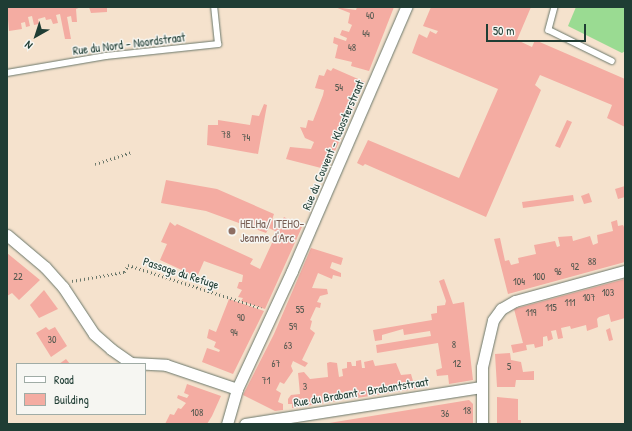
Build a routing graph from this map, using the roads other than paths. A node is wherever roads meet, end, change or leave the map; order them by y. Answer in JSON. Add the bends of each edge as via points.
{"nodes":[{"id":1,"x":214,"y":7,"type":"edge"},
{"id":2,"x":406,"y":7,"type":"edge"},
{"id":3,"x":555,"y":7,"type":"edge"},
{"id":4,"x":612,"y":60,"type":"dead end"},
{"id":5,"x":7,"y":73,"type":"edge"},
{"id":6,"x":7,"y":235,"type":"edge"},
{"id":7,"x":625,"y":271,"type":"edge"},
{"id":8,"x":143,"y":363,"type":"edge"},
{"id":9,"x":146,"y":363,"type":"edge"},
{"id":10,"x":481,"y":387,"type":"junction"},
{"id":11,"x":237,"y":389,"type":"junction"},
{"id":12,"x":227,"y":424,"type":"edge"},
{"id":13,"x":245,"y":424,"type":"edge"},
{"id":14,"x":482,"y":424,"type":"edge"}],
"edges":[{"from":1,"to":5,"type":"lane","name":"Rue du Nord - Noordstraat","via":[[218,44],[106,56]]},
{"from":2,"to":11,"type":"street","name":"Rue du Couvent - Kloosterstraat","via":[[274,312]]},
{"from":3,"to":4,"type":"lane","via":[[549,30]]},
{"from":6,"to":8,"type":"street","via":[[45,267],[63,287],[94,334],[132,362]]},
{"from":7,"to":10,"type":"street","via":[[516,301],[500,309],[487,338]]},
{"from":9,"to":11,"type":"street","via":[[166,365]]},
{"from":10,"to":13,"type":"street","name":"Rue du Brabant - Brabantstraat"},
{"from":10,"to":14,"type":"street"},
{"from":11,"to":12,"type":"street","name":"Rue du Couvent - Kloosterstraat"}]}
